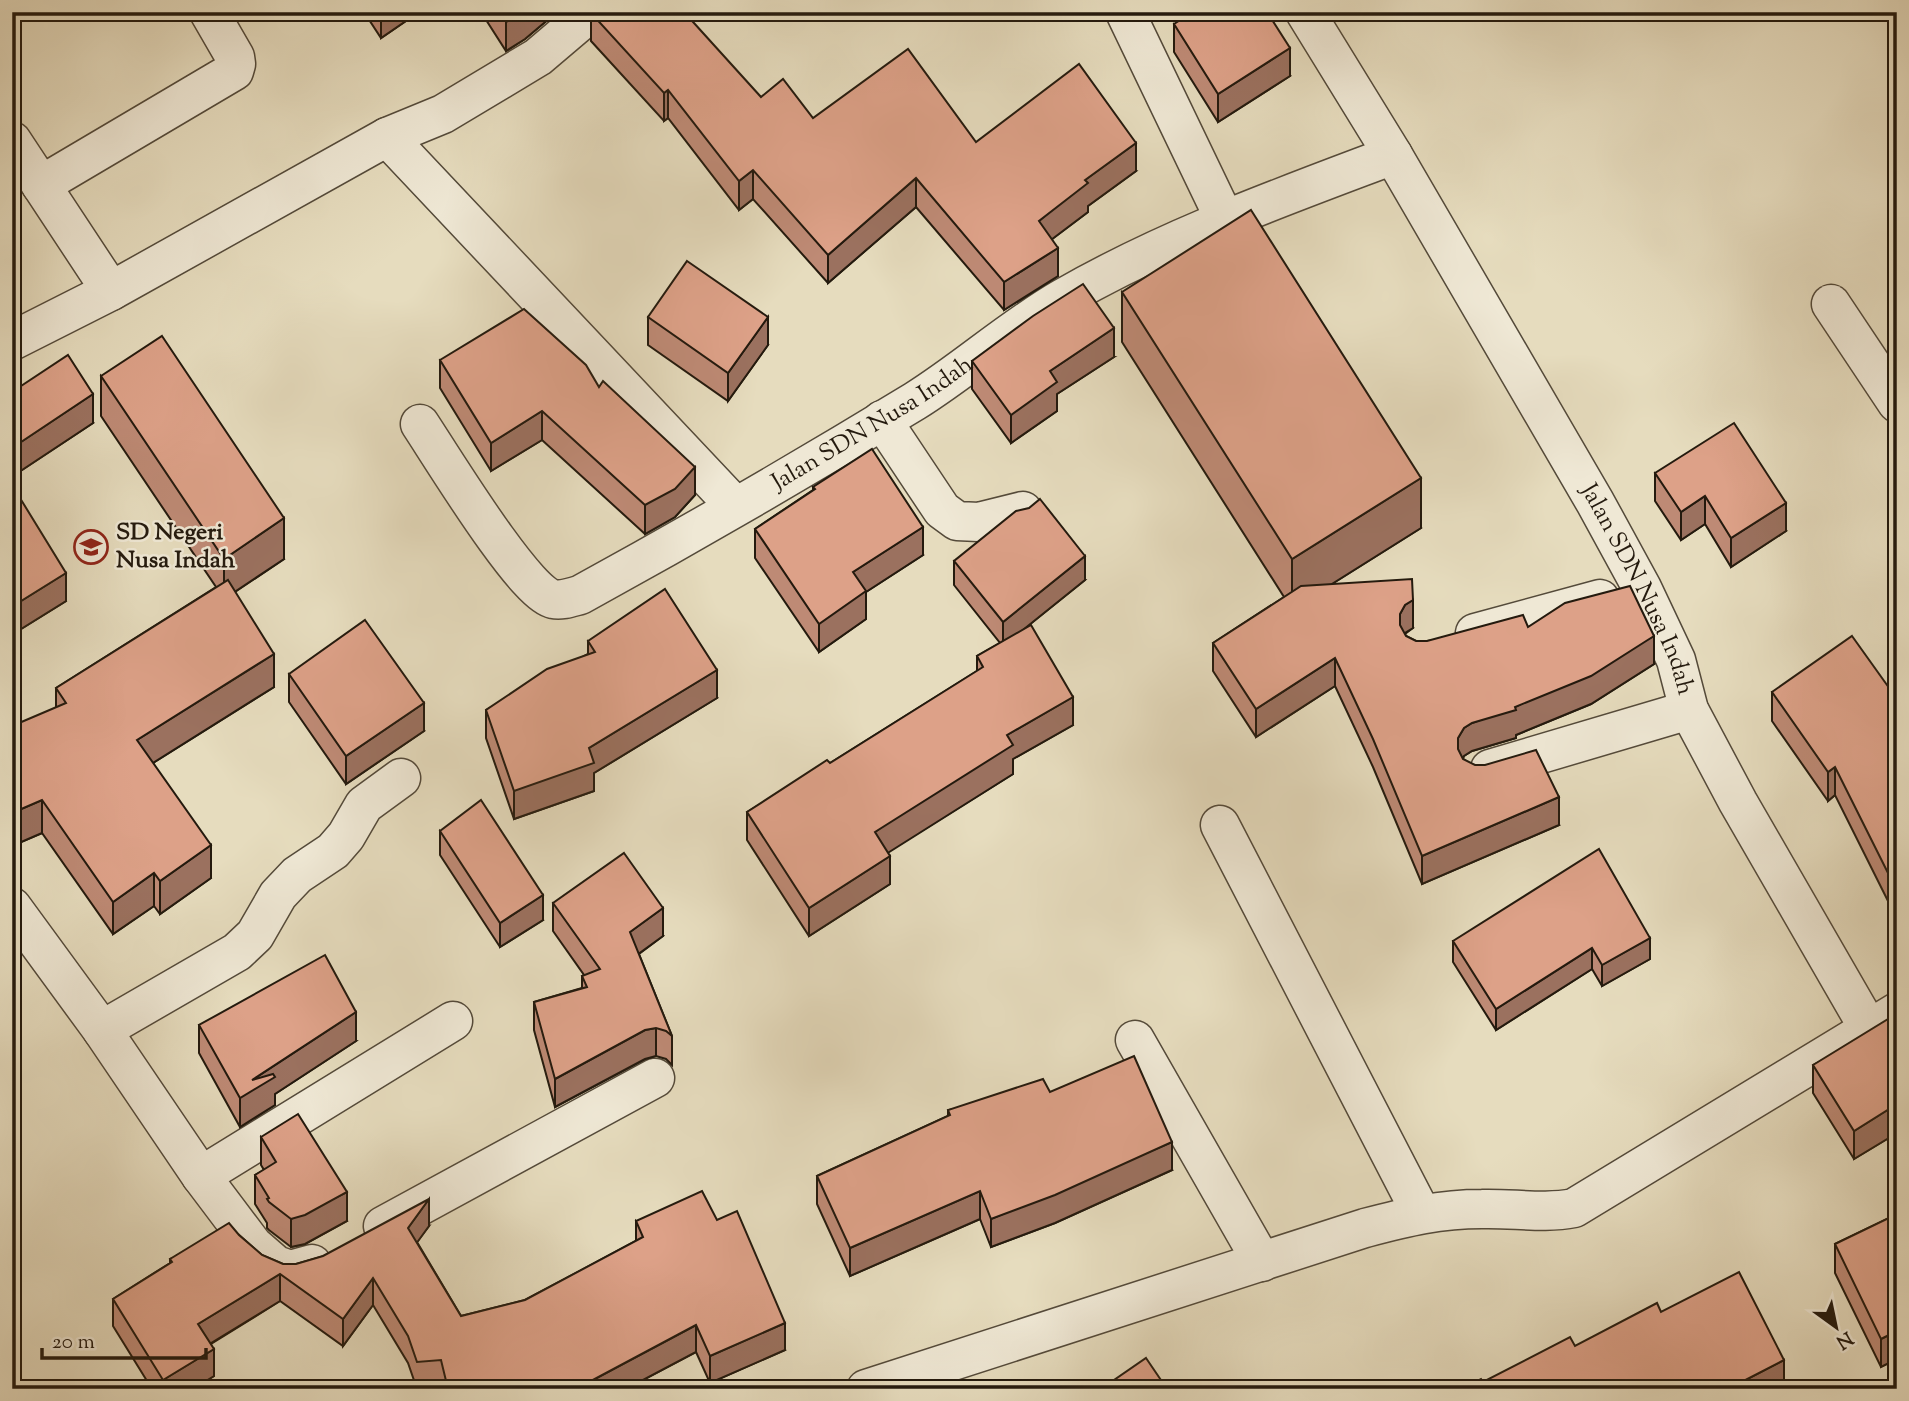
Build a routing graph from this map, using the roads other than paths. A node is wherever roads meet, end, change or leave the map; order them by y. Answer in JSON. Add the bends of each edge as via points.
{"nodes":[{"id":1,"x":209,"y":12,"type":"edge"},
{"id":2,"x":591,"y":12,"type":"edge"},
{"id":3,"x":1125,"y":12,"type":"edge"},
{"id":4,"x":1305,"y":12,"type":"edge"},
{"id":5,"x":387,"y":137,"type":"junction"},
{"id":6,"x":12,"y":141,"type":"edge"},
{"id":7,"x":1393,"y":155,"type":"junction"},
{"id":8,"x":41,"y":185,"type":"junction"},
{"id":9,"x":1225,"y":220,"type":"junction"},
{"id":10,"x":111,"y":291,"type":"junction"},
{"id":11,"x":1831,"y":304,"type":"dead end"},
{"id":12,"x":12,"y":341,"type":"edge"},
{"id":13,"x":1897,"y":403,"type":"edge"},
{"id":14,"x":882,"y":420,"type":"junction"},
{"id":15,"x":420,"y":424,"type":"dead end"},
{"id":16,"x":735,"y":506,"type":"junction"},
{"id":17,"x":1023,"y":511,"type":"edge"},
{"id":18,"x":1642,"y":588,"type":"junction"},
{"id":19,"x":1445,"y":641,"type":"edge"},
{"id":20,"x":1689,"y":710,"type":"junction"},
{"id":21,"x":1479,"y":772,"type":"edge"},
{"id":22,"x":401,"y":778,"type":"dead end"},
{"id":23,"x":1220,"y":825,"type":"dead end"},
{"id":24,"x":12,"y":907,"type":"edge"},
{"id":25,"x":453,"y":1021,"type":"dead end"},
{"id":26,"x":1883,"y":1021,"type":"edge"},
{"id":27,"x":102,"y":1030,"type":"junction"},
{"id":28,"x":1135,"y":1040,"type":"dead end"},
{"id":29,"x":655,"y":1078,"type":"dead end"},
{"id":30,"x":201,"y":1176,"type":"junction"},
{"id":31,"x":1421,"y":1213,"type":"junction"},
{"id":32,"x":1262,"y":1262,"type":"junction"},
{"id":33,"x":866,"y":1389,"type":"edge"}],
"edges":[{"from":1,"to":8,"type":"street","via":[[235,57],[234,71]]},
{"from":2,"to":5,"type":"street","via":[[538,57],[443,114]]},
{"from":3,"to":9,"type":"street"},
{"from":4,"to":7,"type":"street","name":"Jalan SDN Nusa Indah"},
{"from":5,"to":10,"type":"street"},
{"from":5,"to":16,"type":"street"},
{"from":6,"to":8,"type":"street"},
{"from":7,"to":9,"type":"street","name":"Jalan SDN Nusa Indah"},
{"from":7,"to":18,"type":"street","name":"Jalan SDN Nusa Indah"},
{"from":8,"to":10,"type":"street"},
{"from":9,"to":14,"type":"street","name":"Jalan SDN Nusa Indah","via":[[1062,298]]},
{"from":10,"to":12,"type":"street"},
{"from":11,"to":13,"type":"street"},
{"from":14,"to":16,"type":"street","name":"Jalan SDN Nusa Indah"},
{"from":14,"to":17,"type":"street","via":[[942,510],[957,521],[979,522]]},
{"from":15,"to":16,"type":"street","name":"Jalan SDN Nusa Indah","via":[[517,567],[554,600],[580,594]]},
{"from":18,"to":19,"type":"street"},
{"from":18,"to":20,"type":"street","name":"Jalan SDN Nusa Indah","via":[[1676,660]]},
{"from":20,"to":21,"type":"street"},
{"from":20,"to":26,"type":"street","name":"Jalan SDN Nusa Indah","via":[[1738,802]]},
{"from":22,"to":27,"type":"street","via":[[364,805],[333,851],[297,875],[278,895],[255,935],[237,952]]},
{"from":23,"to":31,"type":"street"},
{"from":24,"to":27,"type":"street"},
{"from":25,"to":30,"type":"street"},
{"from":26,"to":31,"type":"street","via":[[1574,1208]]},
{"from":27,"to":30,"type":"street"},
{"from":28,"to":32,"type":"street"},
{"from":29,"to":30,"type":"street","via":[[344,1248],[290,1270],[275,1265],[253,1245]]},
{"from":31,"to":32,"type":"street"},
{"from":32,"to":33,"type":"street"}]}
